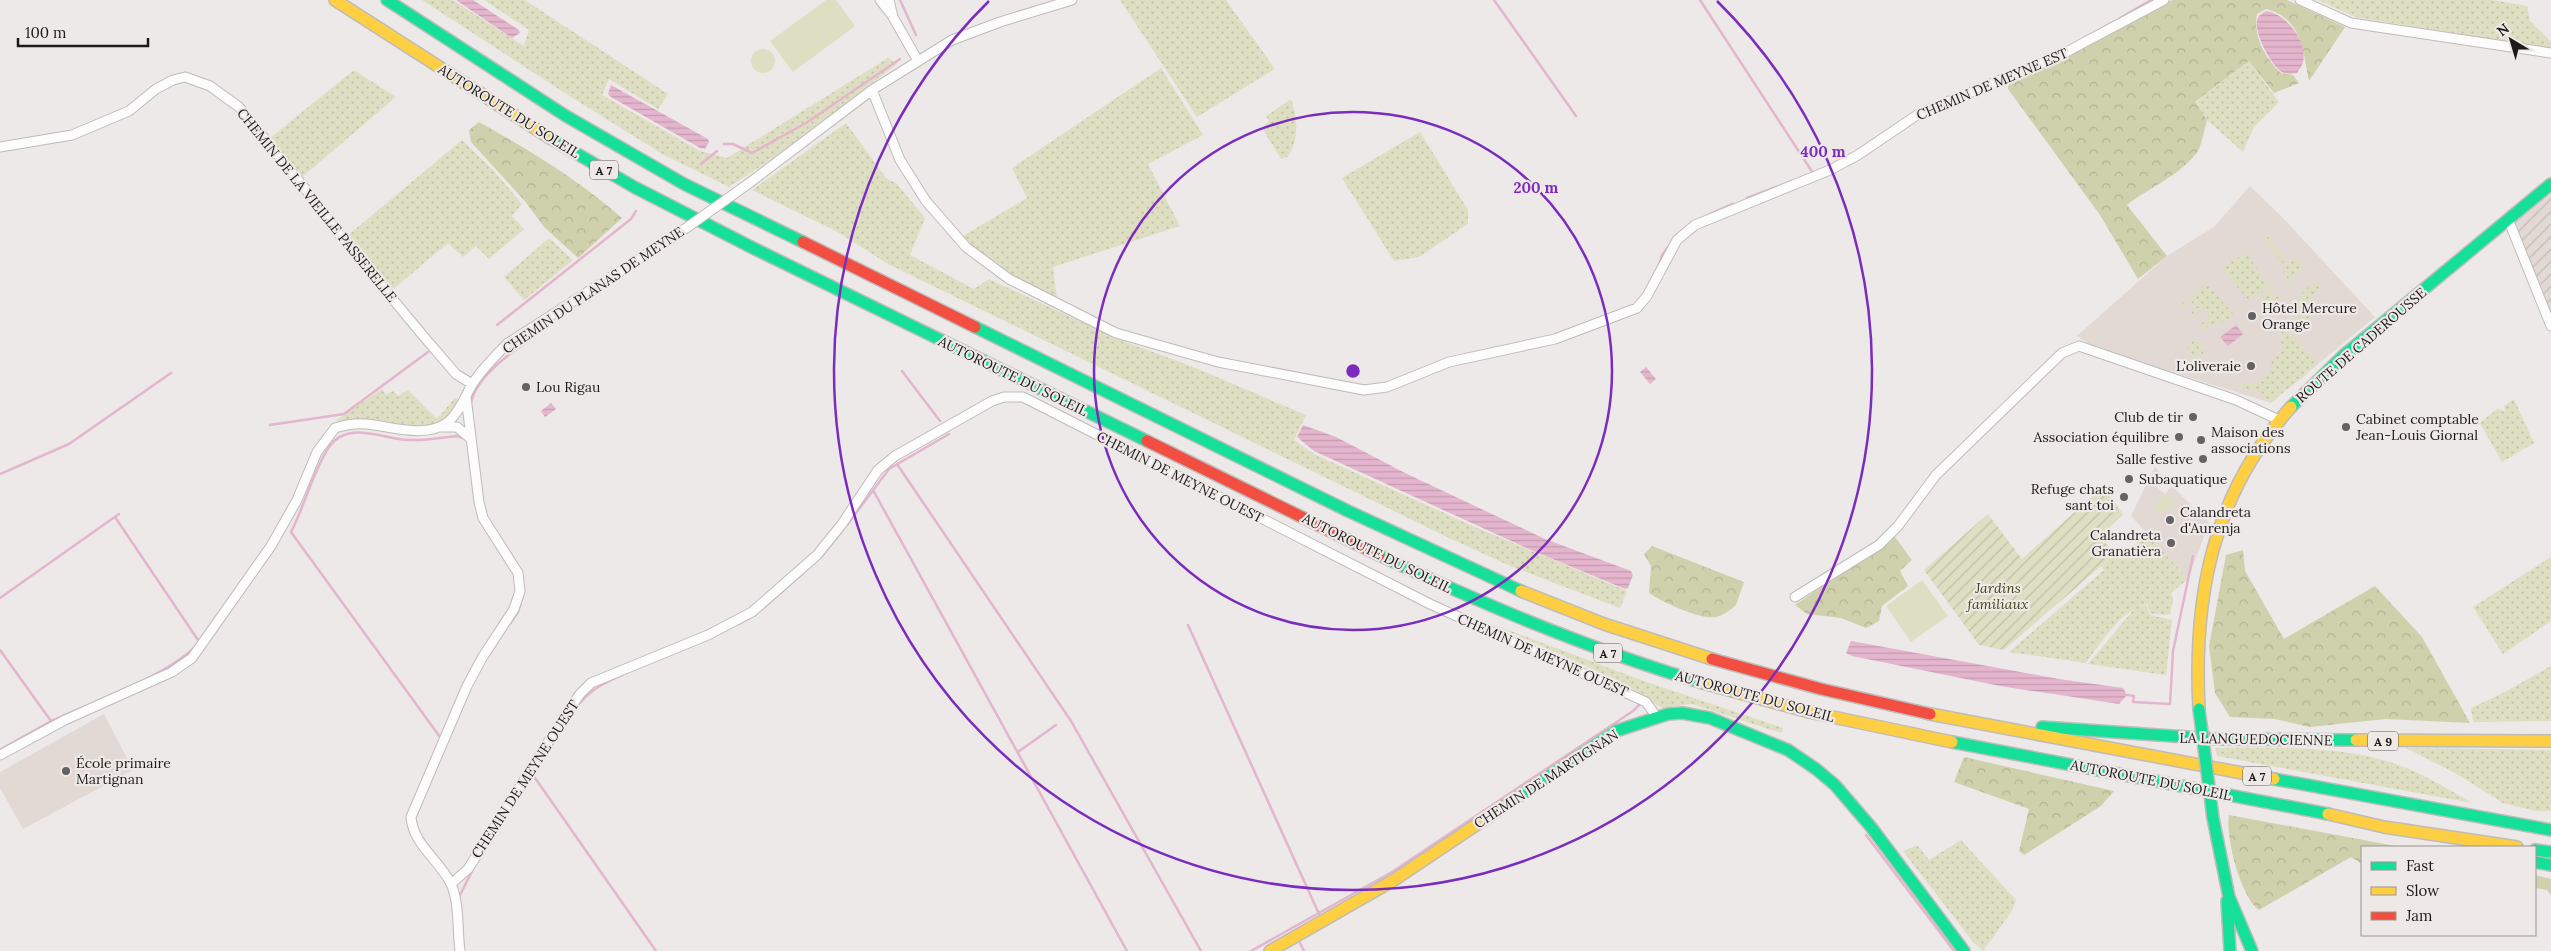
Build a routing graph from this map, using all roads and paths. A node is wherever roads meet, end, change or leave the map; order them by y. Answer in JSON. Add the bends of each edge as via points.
{"nodes":[{"id":1,"x":335,"y":0,"type":"edge"},
{"id":2,"x":387,"y":0,"type":"edge"},
{"id":3,"x":880,"y":0,"type":"edge"},
{"id":4,"x":889,"y":0,"type":"edge"},
{"id":5,"x":1072,"y":0,"type":"edge"},
{"id":6,"x":2164,"y":0,"type":"edge"},
{"id":7,"x":2300,"y":0,"type":"edge"},
{"id":8,"x":893,"y":17,"type":"junction"},
{"id":9,"x":2551,"y":53,"type":"edge"},
{"id":10,"x":918,"y":61,"type":"junction"},
{"id":11,"x":872,"y":90,"type":"junction"},
{"id":12,"x":0,"y":146,"type":"edge"},
{"id":13,"x":2551,"y":184,"type":"edge"},
{"id":14,"x":2508,"y":220,"type":"junction"},
{"id":15,"x":2551,"y":326,"type":"edge"},
{"id":16,"x":472,"y":384,"type":"junction"},
{"id":17,"x":466,"y":397,"type":"junction"},
{"id":18,"x":455,"y":415,"type":"junction"},
{"id":19,"x":2279,"y":420,"type":"junction"},
{"id":20,"x":464,"y":426,"type":"junction"},
{"id":21,"x":435,"y":428,"type":"junction"},
{"id":22,"x":1796,"y":597,"type":"dead end"},
{"id":23,"x":1656,"y":716,"type":"junction"},
{"id":24,"x":1962,"y":722,"type":"junction"},
{"id":25,"x":2551,"y":741,"type":"edge"},
{"id":26,"x":0,"y":755,"type":"edge"},
{"id":27,"x":2384,"y":827,"type":"junction"},
{"id":28,"x":2551,"y":830,"type":"edge"},
{"id":29,"x":2468,"y":846,"type":"edge"},
{"id":30,"x":2510,"y":846,"type":"edge"},
{"id":31,"x":2536,"y":850,"type":"edge"},
{"id":32,"x":2551,"y":852,"type":"edge"},
{"id":33,"x":2536,"y":862,"type":"edge"},
{"id":34,"x":2551,"y":866,"type":"edge"},
{"id":35,"x":2225,"y":883,"type":"junction"},
{"id":36,"x":451,"y":884,"type":"junction"},
{"id":37,"x":460,"y":951,"type":"edge"},
{"id":38,"x":1270,"y":951,"type":"edge"},
{"id":39,"x":1964,"y":951,"type":"edge"},
{"id":40,"x":2230,"y":951,"type":"edge"},
{"id":41,"x":2252,"y":951,"type":"edge"}],
"edges":[{"from":1,"to":27,"type":"main road","name":"AUTOROUTE DU SOLEIL","number":"A 7","via":[[559,144],[634,187],[1266,500],[1449,588],[1534,624],[1682,677],[1809,712]]},
{"from":2,"to":24,"type":"main road","name":"AUTOROUTE DU SOLEIL","number":"A 7","via":[[566,116],[684,184],[1439,555],[1561,608],[1642,637],[1767,675]]},
{"from":3,"to":8,"type":"street"},
{"from":4,"to":8,"type":"street"},
{"from":5,"to":10,"type":"street","name":"CHEMIN DU PLANAS DE MEYNE","via":[[952,40]]},
{"from":6,"to":11,"type":"street","name":"CHEMIN DE MEYNE EST","via":[[2055,58],[1920,112],[1858,155],[1830,170],[1695,225],[1677,240],[1648,296],[1637,308],[1555,338],[1449,362],[1387,387],[1364,390],[1218,362],[1116,333],[1009,279],[966,247],[926,201],[900,160]]},
{"from":7,"to":9,"type":"street","via":[[2351,23]]},
{"from":8,"to":10,"type":"street"},
{"from":10,"to":11,"type":"street","name":"CHEMIN DU PLANAS DE MEYNE"},
{"from":11,"to":16,"type":"street","name":"CHEMIN DU PLANAS DE MEYNE","bridge":true,"via":[[675,236],[508,343]]},
{"from":12,"to":16,"type":"street","name":"CHEMIN DE LA VIEILLE PASSERELLE","via":[[72,135],[129,111],[173,80],[185,77],[210,86],[239,107],[425,338],[456,374]]},
{"from":13,"to":14,"type":"main road","name":"ROUTE DE CADEROUSSE"},
{"from":14,"to":15,"type":"street"},
{"from":14,"to":19,"type":"main road","name":"ROUTE DE CADEROUSSE","via":[[2331,368]]},
{"from":16,"to":17,"type":"street","name":"CHEMIN DU PLANAS DE MEYNE"},
{"from":17,"to":18,"type":"street","name":"CHEMIN DU PLANAS DE MEYNE"},
{"from":17,"to":20,"type":"street"},
{"from":18,"to":20,"type":"street","via":[[461,416]]},
{"from":18,"to":21,"type":"street","name":"CHEMIN DU PLANAS DE MEYNE"},
{"from":19,"to":22,"type":"street","via":[[2236,400],[2079,346],[2062,353],[1955,455],[1898,526],[1878,545]]},
{"from":19,"to":35,"type":"main road","name":"ROUTE DE CADEROUSSE","bridge":true,"via":[[2246,466],[2220,523],[2202,591],[2196,680],[2213,818]]},
{"from":20,"to":21,"type":"street"},
{"from":20,"to":36,"type":"street","via":[[472,440],[478,502],[483,518],[518,573],[520,591],[514,609],[467,686],[412,817],[414,834]]},
{"from":21,"to":26,"type":"street","name":"CHEMIN DU PLANAS DE MEYNE","via":[[415,430],[365,424],[335,428],[317,452],[298,500],[271,546],[192,658],[172,672],[64,720]]},
{"from":23,"to":36,"type":"street","name":"CHEMIN DE MEYNE OUEST","via":[[1646,702],[1430,604],[1023,397],[1004,397],[894,456],[878,470],[817,555],[747,616],[708,636],[591,684],[580,694],[468,869]]},
{"from":23,"to":38,"type":"main road","name":"CHEMIN DE MARTIGNAN","via":[[1599,742],[1394,880]]},
{"from":23,"to":39,"type":"main road","name":"CHEMIN DE MARTIGNAN","via":[[1686,712],[1709,716],[1798,756],[1824,775],[1870,824]]},
{"from":24,"to":25,"type":"main road","name":"LA LANGUEDOCIENNE","number":"A 9","via":[[2216,739]]},
{"from":24,"to":28,"type":"main road","name":"AUTOROUTE DU SOLEIL","number":"A 7"},
{"from":27,"to":29,"type":"main road"},
{"from":27,"to":30,"type":"main road","name":"AUTOROUTE DU SOLEIL","number":"A 7"},
{"from":31,"to":32,"type":"main road"},
{"from":33,"to":34,"type":"main road"},
{"from":35,"to":40,"type":"main road"},
{"from":35,"to":41,"type":"main road","name":"ROUTE DE CADEROUSSE"},
{"from":36,"to":37,"type":"street"}]}
